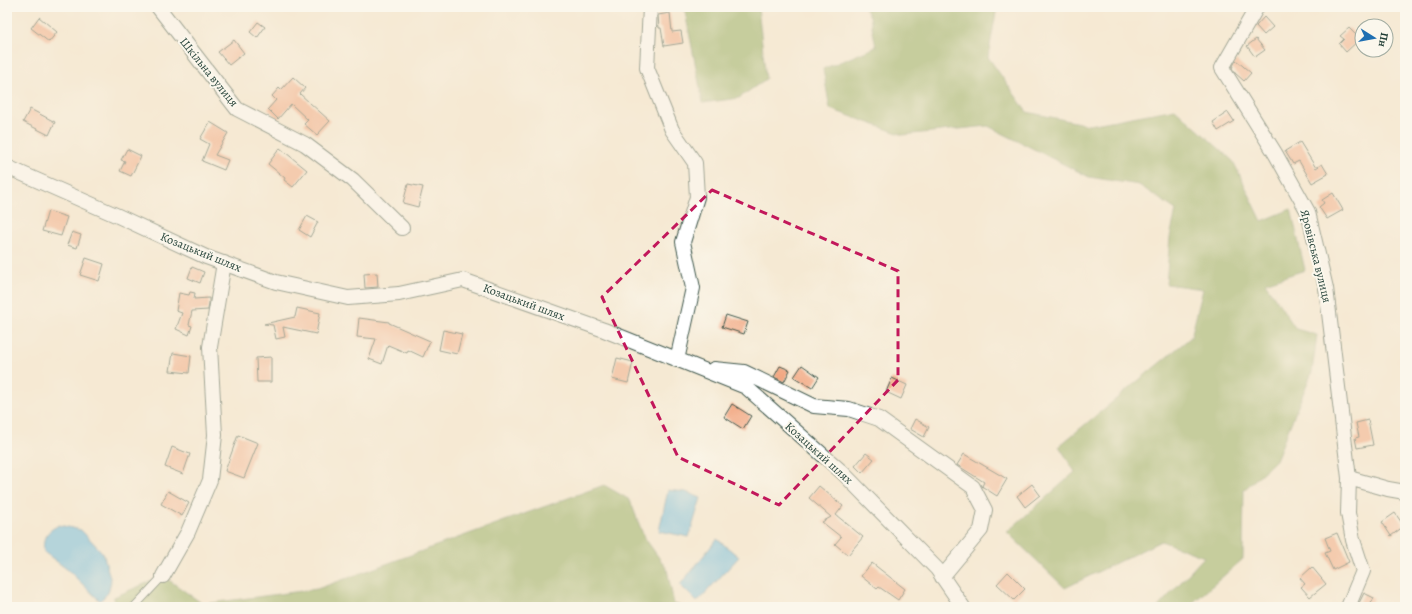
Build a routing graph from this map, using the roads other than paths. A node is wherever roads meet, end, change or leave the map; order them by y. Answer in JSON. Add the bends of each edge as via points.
{"nodes":[{"id":1,"x":158,"y":7,"type":"edge"},
{"id":2,"x":650,"y":7,"type":"edge"},
{"id":3,"x":1257,"y":7,"type":"edge"},
{"id":4,"x":7,"y":167,"type":"edge"},
{"id":5,"x":402,"y":228,"type":"dead end"},
{"id":6,"x":224,"y":263,"type":"junction"},
{"id":7,"x":677,"y":360,"type":"junction"},
{"id":8,"x":695,"y":367,"type":"junction"},
{"id":9,"x":1349,"y":478,"type":"junction"},
{"id":10,"x":1405,"y":492,"type":"edge"},
{"id":11,"x":163,"y":576,"type":"joint"},
{"id":12,"x":942,"y":577,"type":"junction"},
{"id":13,"x":134,"y":607,"type":"edge"},
{"id":14,"x":963,"y":607,"type":"edge"},
{"id":15,"x":1348,"y":607,"type":"edge"}],
"edges":[{"from":1,"to":5,"type":"street","name":"Шкільна вулиця","via":[[237,109],[305,144],[353,180]]},
{"from":2,"to":7,"type":"street","via":[[647,68],[672,130],[695,163],[697,197],[682,242],[693,288]]},
{"from":3,"to":9,"type":"street","name":"Яровівська вулиця","via":[[1222,68],[1276,153],[1308,212],[1326,288]]},
{"from":4,"to":6,"type":"street","name":"Козацький шлях"},
{"from":6,"to":7,"type":"street","name":"Козацький шлях","via":[[276,282],[348,298],[399,294],[463,280],[604,330]]},
{"from":6,"to":11,"type":"street","via":[[210,347],[215,435],[210,480],[188,532]]},
{"from":7,"to":8,"type":"street","name":"Козацький шлях"},
{"from":8,"to":12,"type":"street","name":"Козацький шлях","via":[[746,387],[843,473]]},
{"from":8,"to":12,"type":"street","via":[[744,372],[814,406],[849,409],[879,419],[973,487],[985,510],[981,530]]},
{"from":9,"to":10,"type":"street"},
{"from":9,"to":15,"type":"street","via":[[1348,513],[1363,571]]},
{"from":11,"to":13,"type":"lane"},
{"from":12,"to":14,"type":"street","name":"Козацький шлях"}]}
